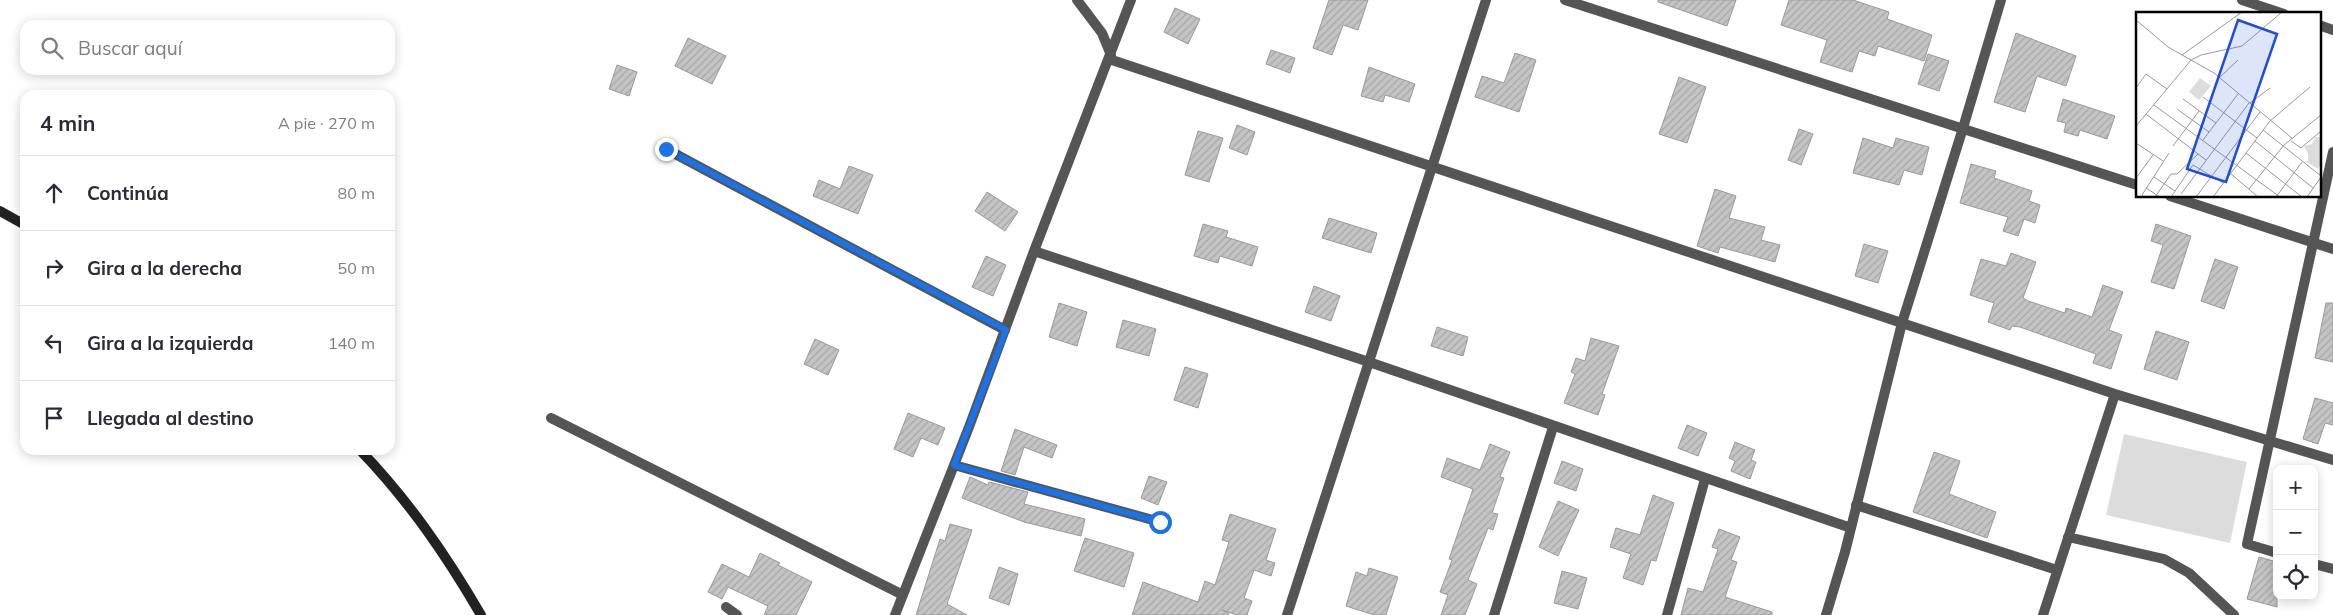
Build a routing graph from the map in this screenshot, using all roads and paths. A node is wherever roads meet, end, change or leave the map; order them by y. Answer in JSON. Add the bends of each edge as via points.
{"nodes":[{"id":1,"x":1077,"y":0,"type":"edge"},
{"id":2,"x":1131,"y":0,"type":"edge"},
{"id":3,"x":1486,"y":0,"type":"edge"},
{"id":4,"x":1565,"y":0,"type":"edge"},
{"id":5,"x":2001,"y":0,"type":"edge"},
{"id":6,"x":2242,"y":0,"type":"edge"},
{"id":7,"x":2278,"y":12,"type":"edge"},
{"id":8,"x":2320,"y":25,"type":"edge"},
{"id":9,"x":2333,"y":30,"type":"edge"},
{"id":10,"x":1110,"y":57,"type":"junction"},
{"id":11,"x":1963,"y":128,"type":"junction"},
{"id":12,"x":666,"y":149,"type":"dead end"},
{"id":13,"x":2333,"y":152,"type":"edge"},
{"id":14,"x":1432,"y":166,"type":"junction"},
{"id":15,"x":2136,"y":185,"type":"edge"},
{"id":16,"x":2176,"y":198,"type":"edge"},
{"id":17,"x":0,"y":211,"type":"edge"},
{"id":18,"x":20,"y":222,"type":"edge"},
{"id":19,"x":2313,"y":244,"type":"junction"},
{"id":20,"x":2333,"y":249,"type":"edge"},
{"id":21,"x":1034,"y":251,"type":"junction"},
{"id":22,"x":1902,"y":322,"type":"junction"},
{"id":23,"x":1006,"y":330,"type":"junction"},
{"id":24,"x":1369,"y":362,"type":"junction"},
{"id":25,"x":2116,"y":394,"type":"junction"},
{"id":26,"x":551,"y":418,"type":"dead end"},
{"id":27,"x":1553,"y":427,"type":"junction"},
{"id":28,"x":2269,"y":442,"type":"junction"},
{"id":29,"x":365,"y":455,"type":"edge"},
{"id":30,"x":2333,"y":460,"type":"edge"},
{"id":31,"x":954,"y":465,"type":"junction"},
{"id":32,"x":1705,"y":479,"type":"junction"},
{"id":33,"x":1856,"y":505,"type":"junction"},
{"id":34,"x":1160,"y":522,"type":"dead end"},
{"id":35,"x":1851,"y":528,"type":"junction"},
{"id":36,"x":2068,"y":537,"type":"junction"},
{"id":37,"x":2273,"y":552,"type":"edge"},
{"id":38,"x":2318,"y":565,"type":"edge"},
{"id":39,"x":2333,"y":569,"type":"edge"},
{"id":40,"x":2057,"y":570,"type":"junction"},
{"id":41,"x":903,"y":595,"type":"junction"},
{"id":42,"x":726,"y":607,"type":"dead end"},
{"id":43,"x":481,"y":615,"type":"edge"},
{"id":44,"x":737,"y":615,"type":"edge"},
{"id":45,"x":895,"y":615,"type":"edge"},
{"id":46,"x":1287,"y":615,"type":"edge"},
{"id":47,"x":1494,"y":615,"type":"edge"},
{"id":48,"x":1667,"y":615,"type":"edge"},
{"id":49,"x":1826,"y":615,"type":"edge"},
{"id":50,"x":2043,"y":615,"type":"edge"},
{"id":51,"x":2234,"y":615,"type":"edge"}],
"edges":[{"from":1,"to":10,"type":"street","via":[[1102,33]]},
{"from":2,"to":10,"type":"street"},
{"from":3,"to":14,"type":"street"},
{"from":4,"to":11,"type":"street"},
{"from":5,"to":11,"type":"street"},
{"from":6,"to":7,"type":"street"},
{"from":8,"to":9,"type":"street"},
{"from":10,"to":14,"type":"street"},
{"from":10,"to":21,"type":"street"},
{"from":11,"to":15,"type":"street"},
{"from":11,"to":22,"type":"street"},
{"from":12,"to":23,"type":"street"},
{"from":13,"to":19,"type":"street"},
{"from":14,"to":22,"type":"street"},
{"from":14,"to":24,"type":"street"},
{"from":16,"to":19,"type":"street"},
{"from":17,"to":18,"type":"street"},
{"from":19,"to":20,"type":"street"},
{"from":19,"to":28,"type":"street"},
{"from":21,"to":23,"type":"street"},
{"from":21,"to":24,"type":"street"},
{"from":22,"to":25,"type":"street"},
{"from":22,"to":33,"type":"street"},
{"from":23,"to":31,"type":"street"},
{"from":24,"to":27,"type":"street"},
{"from":24,"to":46,"type":"street"},
{"from":25,"to":28,"type":"street"},
{"from":25,"to":36,"type":"street"},
{"from":26,"to":41,"type":"street"},
{"from":27,"to":32,"type":"street"},
{"from":27,"to":47,"type":"street"},
{"from":28,"to":30,"type":"street"},
{"from":28,"to":37,"type":"street","via":[[2247,544]]},
{"from":29,"to":43,"type":"street","via":[[426,527]]},
{"from":31,"to":34,"type":"street"},
{"from":31,"to":41,"type":"street"},
{"from":32,"to":35,"type":"street"},
{"from":32,"to":48,"type":"street"},
{"from":33,"to":35,"type":"street"},
{"from":33,"to":40,"type":"street"},
{"from":35,"to":49,"type":"street"},
{"from":36,"to":40,"type":"street"},
{"from":36,"to":51,"type":"street","via":[[2164,559],[2189,573]]},
{"from":38,"to":39,"type":"street"},
{"from":40,"to":50,"type":"street"},
{"from":41,"to":45,"type":"street"},
{"from":42,"to":44,"type":"street"}]}
